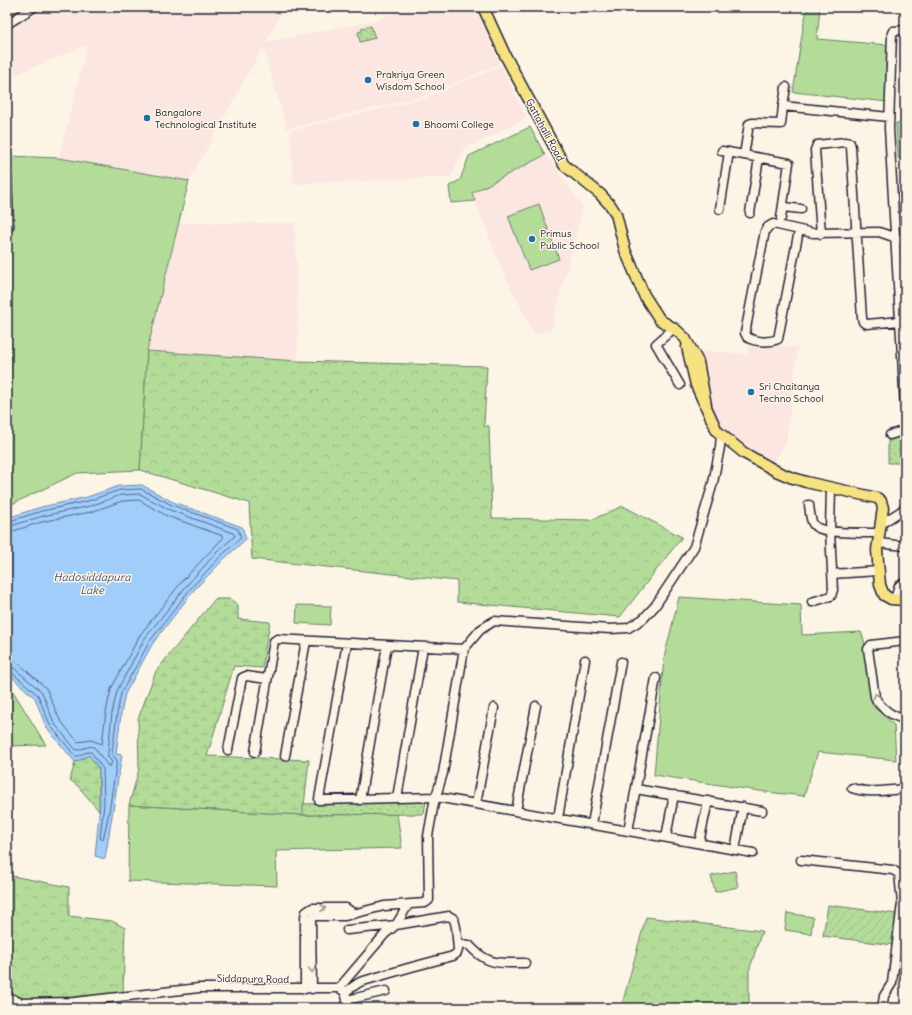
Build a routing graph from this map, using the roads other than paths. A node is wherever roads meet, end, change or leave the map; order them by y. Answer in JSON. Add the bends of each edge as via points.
{"nodes":[{"id":1,"x":34,"y":7,"type":"edge"},
{"id":2,"x":483,"y":7,"type":"edge"},
{"id":3,"x":7,"y":24,"type":"edge"},
{"id":4,"x":905,"y":30,"type":"edge"},
{"id":5,"x":786,"y":87,"type":"dead end"},
{"id":6,"x":784,"y":106,"type":"junction"},
{"id":7,"x":889,"y":117,"type":"junction"},
{"id":8,"x":744,"y":155,"type":"junction"},
{"id":9,"x":759,"y":158,"type":"junction"},
{"id":10,"x":7,"y":175,"type":"edge"},
{"id":11,"x":783,"y":207,"type":"junction"},
{"id":12,"x":720,"y":209,"type":"dead end"},
{"id":13,"x":801,"y":209,"type":"dead end"},
{"id":14,"x":750,"y":213,"type":"dead end"},
{"id":15,"x":781,"y":218,"type":"dead end"},
{"id":16,"x":7,"y":228,"type":"edge"},
{"id":17,"x":799,"y":230,"type":"junction"},
{"id":18,"x":857,"y":233,"type":"junction"},
{"id":19,"x":821,"y":234,"type":"junction"},
{"id":20,"x":895,"y":238,"type":"junction"},
{"id":21,"x":905,"y":241,"type":"edge"},
{"id":22,"x":900,"y":321,"type":"junction"},
{"id":23,"x":674,"y":328,"type":"junction"},
{"id":24,"x":680,"y":385,"type":"dead end"},
{"id":25,"x":905,"y":408,"type":"edge"},
{"id":26,"x":905,"y":430,"type":"edge"},
{"id":27,"x":721,"y":434,"type":"junction"},
{"id":28,"x":890,"y":435,"type":"dead end"},
{"id":29,"x":831,"y":487,"type":"junction"},
{"id":30,"x":809,"y":505,"type":"dead end"},
{"id":31,"x":905,"y":507,"type":"edge"},
{"id":32,"x":830,"y":531,"type":"junction"},
{"id":33,"x":879,"y":533,"type":"junction"},
{"id":34,"x":905,"y":546,"type":"edge"},
{"id":35,"x":878,"y":571,"type":"junction"},
{"id":36,"x":832,"y":574,"type":"junction"},
{"id":37,"x":905,"y":582,"type":"edge"},
{"id":38,"x":900,"y":600,"type":"edge"},
{"id":39,"x":812,"y":602,"type":"dead end"},
{"id":40,"x":306,"y":641,"type":"junction"},
{"id":41,"x":905,"y":641,"type":"edge"},
{"id":42,"x":347,"y":643,"type":"junction"},
{"id":43,"x":387,"y":645,"type":"junction"},
{"id":44,"x":423,"y":647,"type":"junction"},
{"id":45,"x":464,"y":649,"type":"junction"},
{"id":46,"x":585,"y":660,"type":"dead end"},
{"id":47,"x":621,"y":662,"type":"dead end"},
{"id":48,"x":656,"y":678,"type":"dead end"},
{"id":49,"x":267,"y":679,"type":"junction"},
{"id":50,"x":536,"y":706,"type":"dead end"},
{"id":51,"x":494,"y":708,"type":"dead end"},
{"id":52,"x":905,"y":719,"type":"edge"},
{"id":53,"x":228,"y":750,"type":"dead end"},
{"id":54,"x":255,"y":752,"type":"dead end"},
{"id":55,"x":285,"y":756,"type":"dead end"},
{"id":56,"x":852,"y":788,"type":"dead end"},
{"id":57,"x":636,"y":789,"type":"junction"},
{"id":58,"x":905,"y":789,"type":"edge"},
{"id":59,"x":674,"y":795,"type":"junction"},
{"id":60,"x":436,"y":797,"type":"junction"},
{"id":61,"x":397,"y":798,"type":"junction"},
{"id":62,"x":360,"y":800,"type":"junction"},
{"id":63,"x":708,"y":801,"type":"junction"},
{"id":64,"x":476,"y":804,"type":"junction"},
{"id":65,"x":743,"y":807,"type":"junction"},
{"id":66,"x":516,"y":811,"type":"junction"},
{"id":67,"x":762,"y":811,"type":"dead end"},
{"id":68,"x":558,"y":818,"type":"junction"},
{"id":69,"x":592,"y":824,"type":"junction"},
{"id":70,"x":628,"y":831,"type":"junction"},
{"id":71,"x":666,"y":837,"type":"junction"},
{"id":72,"x":699,"y":843,"type":"junction"},
{"id":73,"x":735,"y":850,"type":"junction"},
{"id":74,"x":753,"y":853,"type":"dead end"},
{"id":75,"x":801,"y":860,"type":"dead end"},
{"id":76,"x":904,"y":903,"type":"edge"},
{"id":77,"x":408,"y":905,"type":"junction"},
{"id":78,"x":396,"y":925,"type":"junction"},
{"id":79,"x":347,"y":930,"type":"dead end"},
{"id":80,"x":458,"y":944,"type":"junction"},
{"id":81,"x":525,"y":963,"type":"dead end"},
{"id":82,"x":308,"y":989,"type":"junction"},
{"id":83,"x":386,"y":991,"type":"dead end"},
{"id":84,"x":7,"y":996,"type":"edge"},
{"id":85,"x":344,"y":997,"type":"edge"},
{"id":86,"x":74,"y":1005,"type":"edge"},
{"id":87,"x":882,"y":1008,"type":"edge"}],
"edges":[{"from":1,"to":3,"type":"street"},
{"from":2,"to":23,"type":"main road","name":"Gattahalli Road","via":[[504,55],[564,165],[611,206],[616,214],[625,250],[644,295],[660,320]]},
{"from":4,"to":7,"type":"street","via":[[897,29],[892,33]]},
{"from":5,"to":6,"type":"street"},
{"from":6,"to":7,"type":"street"},
{"from":6,"to":8,"type":"street","via":[[780,124],[749,124]]},
{"from":7,"to":20,"type":"street"},
{"from":8,"to":9,"type":"street"},
{"from":8,"to":12,"type":"street","via":[[725,152]]},
{"from":9,"to":11,"type":"street","via":[[789,163]]},
{"from":9,"to":14,"type":"street"},
{"from":10,"to":16,"type":"street","via":[[10,226]]},
{"from":11,"to":13,"type":"street"},
{"from":11,"to":15,"type":"street"},
{"from":17,"to":17,"type":"street","via":[[773,224],[765,231],[745,333],[753,341],[778,339]]},
{"from":17,"to":19,"type":"street"},
{"from":18,"to":19,"type":"street"},
{"from":18,"to":19,"type":"street","via":[[851,147],[850,143],[845,142],[817,145],[815,150]]},
{"from":18,"to":20,"type":"street","via":[[879,232]]},
{"from":18,"to":22,"type":"street","via":[[863,322],[867,324]]},
{"from":20,"to":21,"type":"street"},
{"from":20,"to":22,"type":"street"},
{"from":22,"to":25,"type":"street"},
{"from":23,"to":24,"type":"street","via":[[656,344]]},
{"from":23,"to":27,"type":"main road","name":"Gattahalli Road","via":[[685,338],[696,385],[717,431]]},
{"from":26,"to":28,"type":"street"},
{"from":27,"to":29,"type":"main road","via":[[744,452],[776,471],[806,482]]},
{"from":27,"to":45,"type":"street","via":[[714,483],[694,547],[643,620],[628,628],[610,629],[494,621],[480,630]]},
{"from":29,"to":32,"type":"street"},
{"from":29,"to":33,"type":"main road","via":[[881,501],[883,508]]},
{"from":30,"to":32,"type":"street","via":[[814,525]]},
{"from":31,"to":33,"type":"street"},
{"from":32,"to":33,"type":"street"},
{"from":32,"to":36,"type":"street"},
{"from":33,"to":34,"type":"street"},
{"from":33,"to":35,"type":"main road"},
{"from":35,"to":36,"type":"street"},
{"from":35,"to":38,"type":"main road","via":[[884,595]]},
{"from":36,"to":39,"type":"street","via":[[831,596]]},
{"from":37,"to":38,"type":"street","via":[[899,586]]},
{"from":40,"to":42,"type":"street"},
{"from":40,"to":49,"type":"street","via":[[274,641]]},
{"from":40,"to":55,"type":"street"},
{"from":52,"to":41,"type":"street","one_way":true,"via":[[877,703],[868,649],[871,645]]},
{"from":42,"to":43,"type":"street"},
{"from":42,"to":62,"type":"street","via":[[319,799]]},
{"from":43,"to":44,"type":"street"},
{"from":43,"to":62,"type":"street"},
{"from":44,"to":45,"type":"street"},
{"from":44,"to":61,"type":"street"},
{"from":45,"to":60,"type":"street"},
{"from":46,"to":68,"type":"street"},
{"from":47,"to":69,"type":"street"},
{"from":48,"to":57,"type":"street"},
{"from":49,"to":53,"type":"street","via":[[246,676],[242,678]]},
{"from":49,"to":54,"type":"street"},
{"from":50,"to":66,"type":"street"},
{"from":51,"to":64,"type":"street"},
{"from":56,"to":58,"type":"street","via":[[869,792]]},
{"from":57,"to":59,"type":"street"},
{"from":57,"to":70,"type":"street"},
{"from":59,"to":63,"type":"street"},
{"from":59,"to":71,"type":"street"},
{"from":60,"to":61,"type":"street"},
{"from":60,"to":64,"type":"street"},
{"from":60,"to":77,"type":"street","via":[[428,836],[429,900]]},
{"from":61,"to":62,"type":"street"},
{"from":63,"to":65,"type":"street"},
{"from":63,"to":72,"type":"street"},
{"from":64,"to":66,"type":"street"},
{"from":65,"to":67,"type":"street"},
{"from":65,"to":73,"type":"street"},
{"from":66,"to":68,"type":"street"},
{"from":68,"to":69,"type":"street"},
{"from":69,"to":70,"type":"street"},
{"from":70,"to":71,"type":"street"},
{"from":71,"to":72,"type":"street"},
{"from":72,"to":73,"type":"street"},
{"from":73,"to":74,"type":"street"},
{"from":75,"to":76,"type":"street","via":[[893,870],[899,874]]},
{"from":76,"to":87,"type":"street","via":[[892,983],[884,996]]},
{"from":77,"to":78,"type":"street"},
{"from":77,"to":82,"type":"street","via":[[384,906],[345,916],[314,916],[311,919]]},
{"from":78,"to":79,"type":"street"},
{"from":78,"to":80,"type":"street","via":[[449,916],[454,919]]},
{"from":78,"to":85,"type":"street","via":[[385,934]]},
{"from":80,"to":81,"type":"street","via":[[469,945],[478,955],[489,961]]},
{"from":80,"to":85,"type":"street","via":[[457,953],[453,956],[360,982]]},
{"from":82,"to":85,"type":"street","name":"Siddapura Road"},
{"from":82,"to":86,"type":"street","name":"Siddapura Road","via":[[199,988]]},
{"from":83,"to":85,"type":"street","name":"Siddapura Road"},
{"from":84,"to":86,"type":"street","name":"Siddapura Road","via":[[21,1003]]}]}
